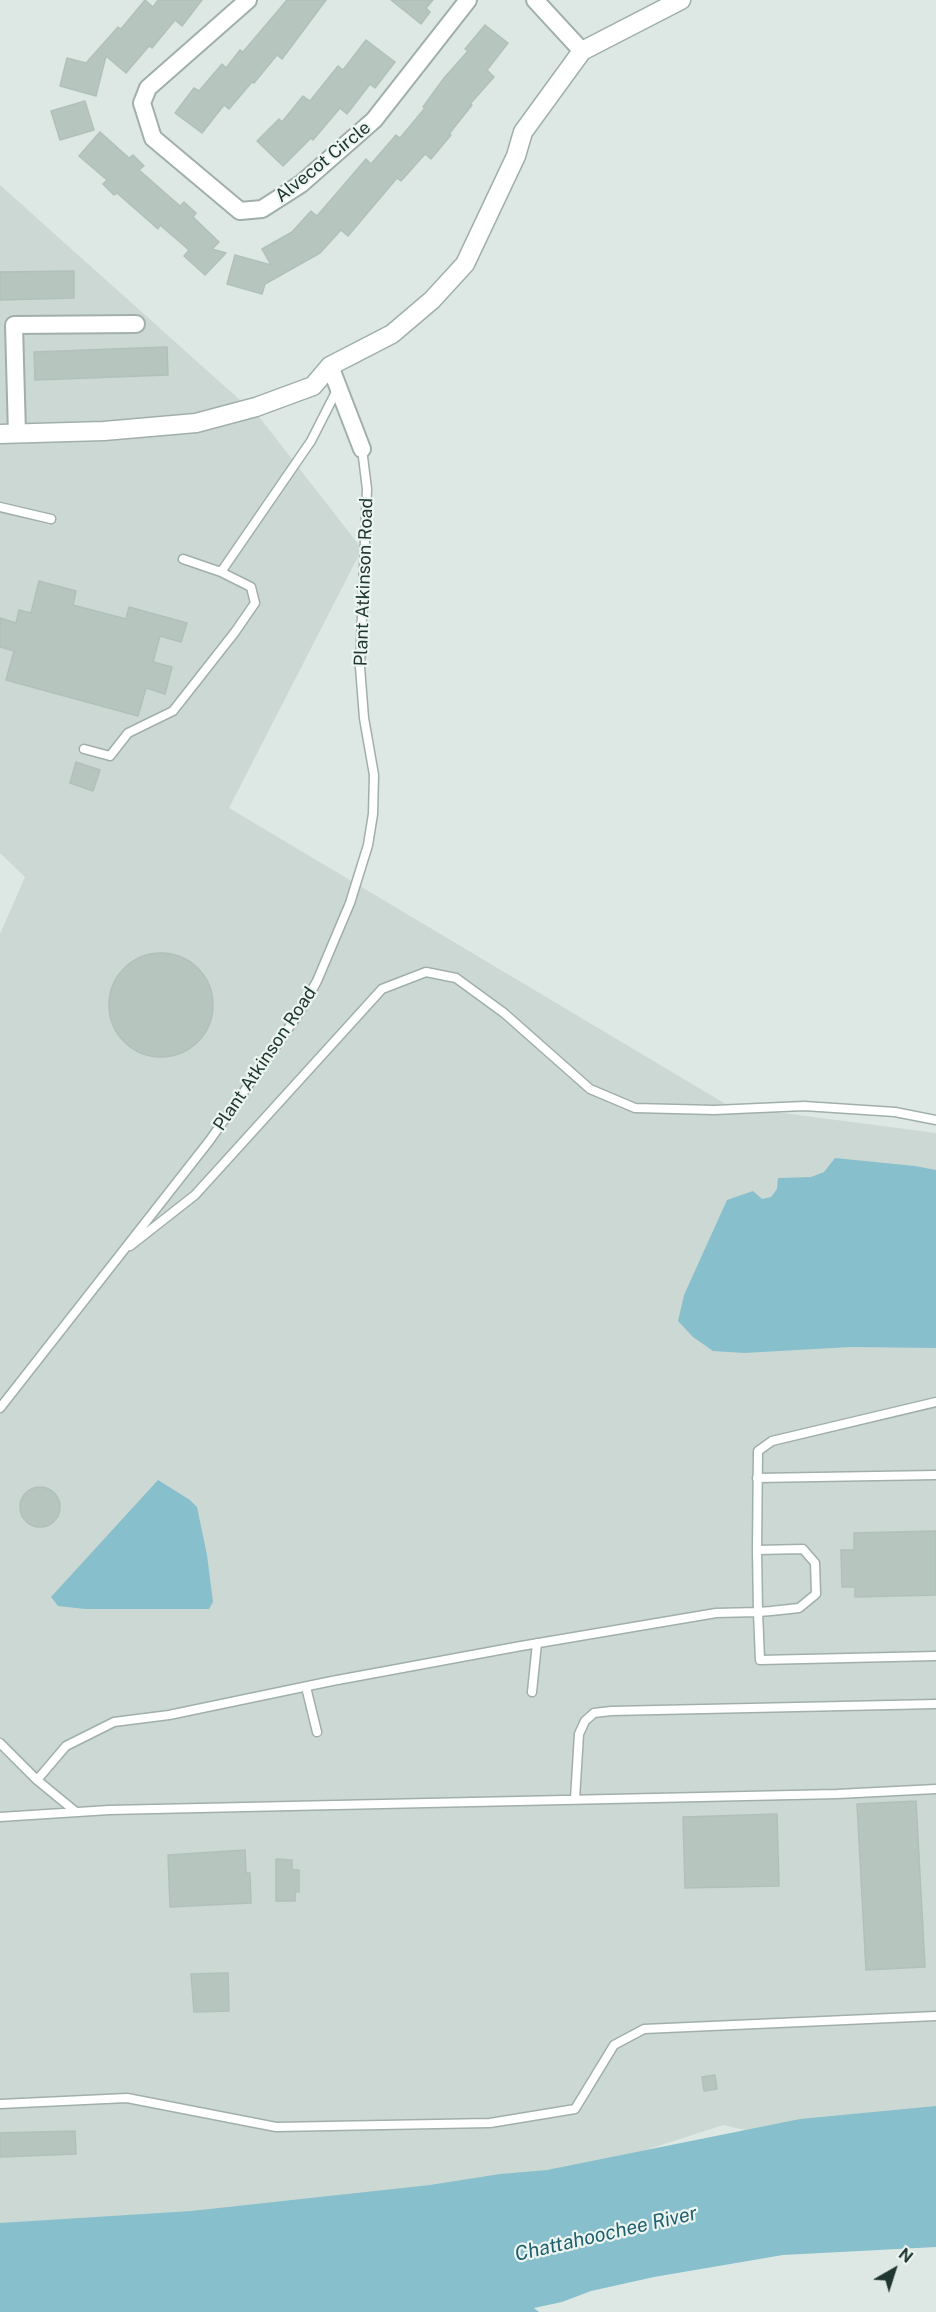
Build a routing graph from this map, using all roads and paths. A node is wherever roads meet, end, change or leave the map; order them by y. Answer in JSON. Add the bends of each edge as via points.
{"nodes":[{"id":1,"x":248,"y":0,"type":"edge"},
{"id":2,"x":468,"y":0,"type":"edge"},
{"id":3,"x":535,"y":0,"type":"edge"},
{"id":4,"x":681,"y":0,"type":"edge"},
{"id":5,"x":582,"y":51,"type":"junction"},
{"id":6,"x":136,"y":324,"type":"dead end"},
{"id":7,"x":7,"y":325,"type":"edge"},
{"id":8,"x":330,"y":366,"type":"junction"},
{"id":9,"x":338,"y":387,"type":"junction"},
{"id":10,"x":9,"y":434,"type":"edge"},
{"id":11,"x":362,"y":449,"type":"joint"},
{"id":12,"x":0,"y":507,"type":"edge"},
{"id":13,"x":51,"y":519,"type":"dead end"},
{"id":14,"x":183,"y":559,"type":"dead end"},
{"id":15,"x":221,"y":572,"type":"junction"},
{"id":16,"x":84,"y":749,"type":"dead end"},
{"id":17,"x":936,"y":1120,"type":"edge"},
{"id":18,"x":120,"y":1253,"type":"junction"},
{"id":19,"x":936,"y":1402,"type":"edge"},
{"id":20,"x":0,"y":1408,"type":"edge"},
{"id":21,"x":936,"y":1475,"type":"edge"},
{"id":22,"x":757,"y":1478,"type":"junction"},
{"id":23,"x":757,"y":1550,"type":"junction"},
{"id":24,"x":758,"y":1612,"type":"junction"},
{"id":25,"x":537,"y":1643,"type":"junction"},
{"id":26,"x":936,"y":1656,"type":"edge"},
{"id":27,"x":306,"y":1687,"type":"junction"},
{"id":28,"x":532,"y":1692,"type":"dead end"},
{"id":29,"x":936,"y":1704,"type":"edge"},
{"id":30,"x":317,"y":1732,"type":"dead end"},
{"id":31,"x":0,"y":1743,"type":"edge"},
{"id":32,"x":38,"y":1780,"type":"junction"},
{"id":33,"x":936,"y":1790,"type":"edge"},
{"id":34,"x":575,"y":1799,"type":"junction"},
{"id":35,"x":76,"y":1812,"type":"junction"},
{"id":36,"x":0,"y":1817,"type":"edge"},
{"id":37,"x":936,"y":2016,"type":"edge"},
{"id":38,"x":0,"y":2104,"type":"edge"}],
"edges":[{"from":1,"to":2,"type":"street","name":"Alvecot Circle","via":[[148,88],[142,104],[153,138],[240,210],[262,209],[301,184],[374,120]]},
{"from":3,"to":5,"type":"street"},
{"from":4,"to":5,"type":"street"},
{"from":5,"to":8,"type":"street","via":[[524,132],[465,264],[432,300],[392,334]]},
{"from":6,"to":7,"type":"street"},
{"from":7,"to":10,"type":"street"},
{"from":8,"to":9,"type":"street","name":"Plant Atkinson Road"},
{"from":8,"to":10,"type":"street","via":[[313,386],[196,423]]},
{"from":9,"to":11,"type":"street","name":"Plant Atkinson Road"},
{"from":9,"to":15,"type":"lane","via":[[311,441]]},
{"from":11,"to":18,"type":"lane","name":"Plant Atkinson Road","via":[[367,489],[360,667],[374,776],[368,845],[334,944],[299,1013],[210,1140]]},
{"from":12,"to":13,"type":"lane"},
{"from":14,"to":15,"type":"lane"},
{"from":15,"to":16,"type":"lane","via":[[251,587],[255,603],[235,632],[173,711],[128,733],[110,756]]},
{"from":17,"to":18,"type":"lane","via":[[895,1112],[804,1106],[635,1108],[590,1089],[504,1013],[456,978],[426,972],[382,989],[195,1195]]},
{"from":18,"to":20,"type":"lane","name":"Plant Atkinson Road"},
{"from":19,"to":22,"type":"lane","via":[[772,1441],[758,1451]]},
{"from":21,"to":22,"type":"lane"},
{"from":22,"to":23,"type":"lane"},
{"from":23,"to":24,"type":"lane"},
{"from":23,"to":24,"type":"lane","via":[[802,1549],[815,1563],[816,1594],[799,1608]]},
{"from":24,"to":25,"type":"lane","via":[[716,1613]]},
{"from":24,"to":26,"type":"lane","via":[[759,1660]]},
{"from":25,"to":27,"type":"lane"},
{"from":25,"to":28,"type":"lane"},
{"from":27,"to":30,"type":"lane"},
{"from":27,"to":32,"type":"lane","via":[[170,1715],[114,1722],[66,1746]]},
{"from":29,"to":34,"type":"lane","via":[[594,1713],[579,1734]]},
{"from":31,"to":32,"type":"lane"},
{"from":32,"to":35,"type":"lane"},
{"from":33,"to":34,"type":"lane"},
{"from":34,"to":35,"type":"lane"},
{"from":35,"to":36,"type":"lane"},
{"from":37,"to":38,"type":"lane","via":[[644,2029],[614,2045],[575,2109],[490,2123],[276,2127],[127,2098]]}]}
